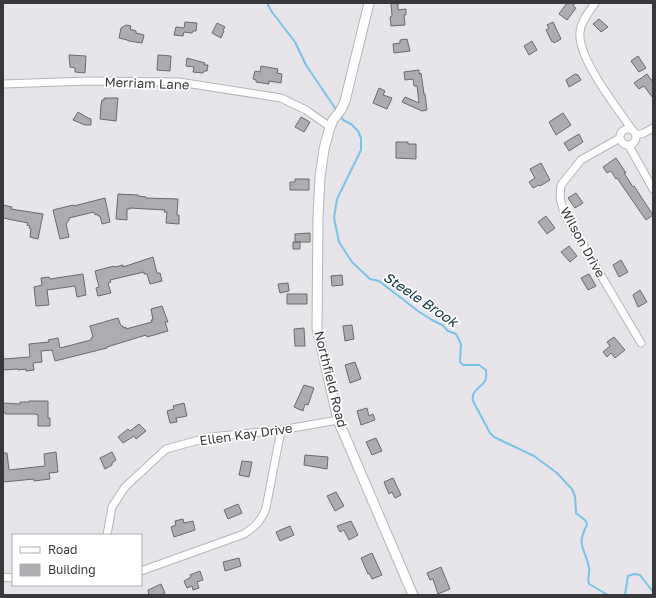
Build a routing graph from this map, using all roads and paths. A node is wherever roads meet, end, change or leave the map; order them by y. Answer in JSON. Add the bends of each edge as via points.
{"nodes":[{"id":1,"x":369,"y":3,"type":"edge"},
{"id":2,"x":595,"y":3,"type":"edge"},
{"id":3,"x":3,"y":84,"type":"edge"},
{"id":4,"x":332,"y":123,"type":"junction"},
{"id":5,"x":653,"y":128,"type":"edge"},
{"id":6,"x":634,"y":133,"type":"junction"},
{"id":7,"x":620,"y":138,"type":"junction"},
{"id":8,"x":629,"y":146,"type":"junction"},
{"id":9,"x":653,"y":189,"type":"edge"},
{"id":10,"x":641,"y":343,"type":"dead end"},
{"id":11,"x":338,"y":420,"type":"junction"},
{"id":12,"x":281,"y":430,"type":"junction"},
{"id":13,"x":107,"y":534,"type":"edge"},
{"id":14,"x":142,"y":571,"type":"edge"},
{"id":15,"x":413,"y":595,"type":"edge"}],
"edges":[{"from":1,"to":4,"type":"street","via":[[345,101]]},
{"from":2,"to":6,"type":"street","via":[[583,21],[580,34],[582,48],[588,65]]},
{"from":3,"to":4,"type":"street","name":"Merriam Lane","via":[[88,81],[178,82],[281,98]]},
{"from":4,"to":11,"type":"street","name":"Northfield Road","via":[[324,149],[318,198],[318,328]]},
{"from":5,"to":6,"type":"street","via":[[644,133]]},
{"from":6,"to":7,"type":"street","via":[[624,130]]},
{"from":6,"to":8,"type":"street","via":[[635,142]]},
{"from":7,"to":8,"type":"street","via":[[623,144]]},
{"from":7,"to":10,"type":"street","name":"Wilson Drive","via":[[581,160],[561,186],[560,198],[564,213]]},
{"from":8,"to":9,"type":"street"},
{"from":11,"to":12,"type":"street","name":"Ellen Kay Drive"},
{"from":11,"to":15,"type":"street","name":"Northfield Road"},
{"from":12,"to":13,"type":"street","name":"Ellen Kay Drive","via":[[210,437],[166,449],[124,486],[112,507]]},
{"from":12,"to":14,"type":"street","via":[[262,519],[244,534]]}]}
